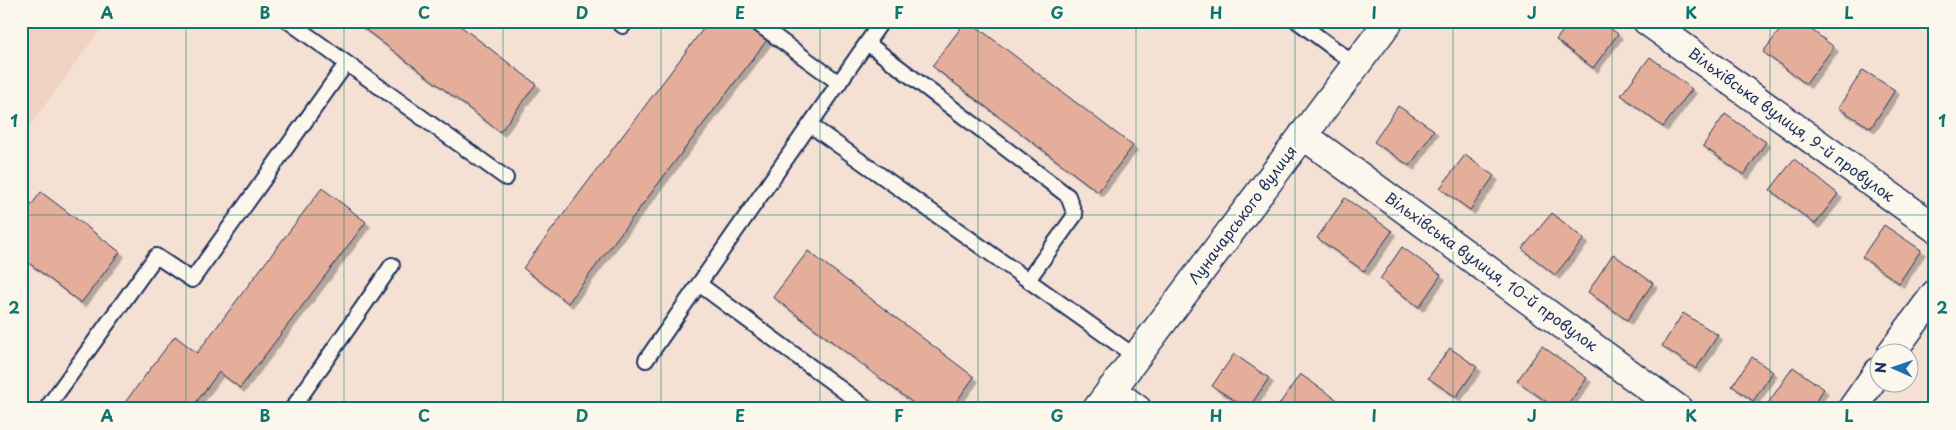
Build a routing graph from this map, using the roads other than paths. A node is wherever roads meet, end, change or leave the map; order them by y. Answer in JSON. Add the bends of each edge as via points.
{"nodes":[{"id":1,"x":288,"y":21,"type":"edge"},
{"id":2,"x":617,"y":21,"type":"edge"},
{"id":3,"x":626,"y":21,"type":"edge"},
{"id":4,"x":754,"y":21,"type":"edge"},
{"id":5,"x":882,"y":21,"type":"edge"},
{"id":6,"x":1297,"y":21,"type":"edge"},
{"id":7,"x":1389,"y":21,"type":"edge"},
{"id":8,"x":1647,"y":21,"type":"edge"},
{"id":9,"x":867,"y":43,"type":"junction"},
{"id":10,"x":346,"y":64,"type":"junction"},
{"id":11,"x":1356,"y":65,"type":"junction"},
{"id":12,"x":839,"y":83,"type":"junction"},
{"id":13,"x":810,"y":125,"type":"junction"},
{"id":14,"x":1303,"y":135,"type":"junction"},
{"id":15,"x":506,"y":178,"type":"dead end"},
{"id":16,"x":1935,"y":228,"type":"edge"},
{"id":17,"x":392,"y":265,"type":"dead end"},
{"id":18,"x":1028,"y":280,"type":"junction"},
{"id":19,"x":698,"y":284,"type":"junction"},
{"id":20,"x":1935,"y":294,"type":"edge"},
{"id":21,"x":1899,"y":342,"type":"edge"},
{"id":22,"x":1136,"y":357,"type":"junction"},
{"id":23,"x":646,"y":360,"type":"dead end"},
{"id":24,"x":1868,"y":386,"type":"edge"},
{"id":25,"x":1104,"y":399,"type":"edge"},
{"id":26,"x":46,"y":409,"type":"edge"},
{"id":27,"x":292,"y":409,"type":"edge"},
{"id":28,"x":868,"y":409,"type":"edge"},
{"id":29,"x":1137,"y":409,"type":"edge"},
{"id":30,"x":1678,"y":409,"type":"edge"},
{"id":31,"x":1852,"y":409,"type":"edge"}],
"edges":[{"from":1,"to":10,"type":"lane"},
{"from":2,"to":3,"type":"lane","via":[[623,26]]},
{"from":4,"to":12,"type":"lane"},
{"from":5,"to":9,"type":"lane"},
{"from":6,"to":11,"type":"lane"},
{"from":7,"to":11,"type":"street","name":"Луначарського вулиця"},
{"from":8,"to":16,"type":"street","name":"Вільхівська вулиця, 9-й провулок"},
{"from":9,"to":12,"type":"lane"},
{"from":9,"to":18,"type":"lane","via":[[1068,196],[1075,215]]},
{"from":10,"to":15,"type":"lane"},
{"from":10,"to":26,"type":"lane","via":[[192,280],[156,256]]},
{"from":11,"to":14,"type":"street","name":"Луначарського вулиця"},
{"from":12,"to":13,"type":"lane"},
{"from":13,"to":18,"type":"lane"},
{"from":13,"to":19,"type":"lane"},
{"from":14,"to":22,"type":"street","name":"Луначарського вулиця"},
{"from":14,"to":30,"type":"street","name":"Вільхівська вулиця, 10-й провулок"},
{"from":17,"to":27,"type":"lane"},
{"from":18,"to":22,"type":"lane"},
{"from":19,"to":23,"type":"lane"},
{"from":19,"to":28,"type":"lane"},
{"from":20,"to":21,"type":"street"},
{"from":22,"to":25,"type":"street","name":"Луначарського вулиця"},
{"from":24,"to":31,"type":"street"},
{"from":25,"to":29,"type":"street"}]}
